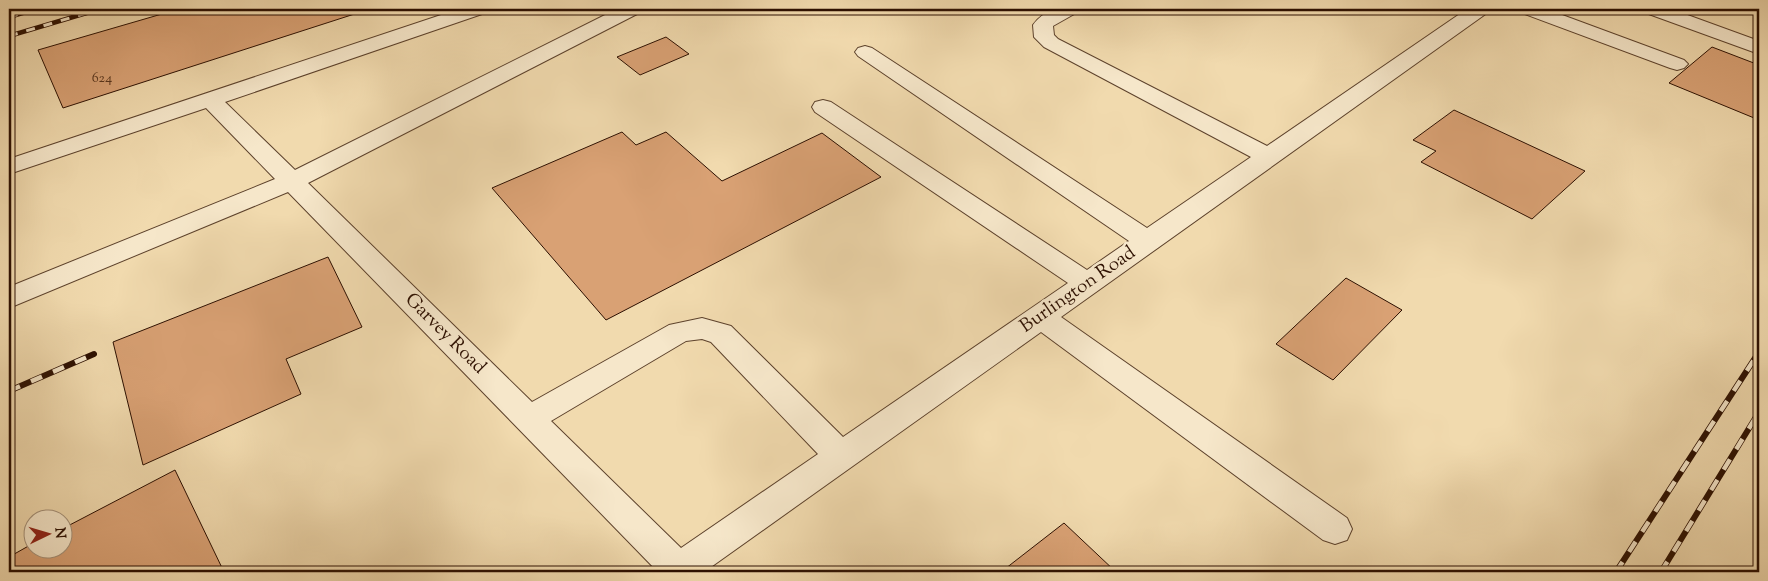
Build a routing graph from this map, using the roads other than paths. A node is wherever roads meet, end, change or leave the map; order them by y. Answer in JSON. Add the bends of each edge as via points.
{"nodes":[{"id":1,"x":478,"y":9,"type":"edge"},
{"id":2,"x":632,"y":9,"type":"edge"},
{"id":3,"x":1069,"y":9,"type":"edge"},
{"id":4,"x":1480,"y":9,"type":"edge"},
{"id":5,"x":1530,"y":9,"type":"edge"},
{"id":6,"x":1653,"y":9,"type":"edge"},
{"id":7,"x":1759,"y":48,"type":"edge"},
{"id":8,"x":865,"y":52,"type":"dead end"},
{"id":9,"x":1677,"y":64,"type":"dead end"},
{"id":10,"x":210,"y":99,"type":"junction"},
{"id":11,"x":823,"y":107,"type":"dead end"},
{"id":12,"x":1269,"y":157,"type":"junction"},
{"id":13,"x":9,"y":167,"type":"edge"},
{"id":14,"x":292,"y":182,"type":"junction"},
{"id":15,"x":1148,"y":241,"type":"junction"},
{"id":16,"x":1088,"y":283,"type":"junction"},
{"id":17,"x":9,"y":298,"type":"edge"},
{"id":18,"x":1040,"y":317,"type":"junction"},
{"id":19,"x":528,"y":419,"type":"junction"},
{"id":20,"x":841,"y":456,"type":"junction"},
{"id":21,"x":1335,"y":529,"type":"dead end"},
{"id":22,"x":677,"y":571,"type":"edge"}],
"edges":[{"from":1,"to":10,"type":"street"},
{"from":2,"to":14,"type":"street"},
{"from":3,"to":12,"type":"street","via":[[1043,25],[1044,37],[1050,43]]},
{"from":4,"to":12,"type":"street","name":"Burlington Road"},
{"from":5,"to":9,"type":"street"},
{"from":6,"to":7,"type":"street"},
{"from":8,"to":15,"type":"street"},
{"from":10,"to":13,"type":"street"},
{"from":10,"to":14,"type":"street","name":"Garvey Road"},
{"from":11,"to":16,"type":"street"},
{"from":12,"to":15,"type":"street","name":"Burlington Road"},
{"from":14,"to":17,"type":"street"},
{"from":14,"to":19,"type":"street","name":"Garvey Road"},
{"from":15,"to":16,"type":"street","name":"Burlington Road"},
{"from":16,"to":18,"type":"street","name":"Burlington Road"},
{"from":18,"to":20,"type":"street","name":"Burlington Road"},
{"from":18,"to":21,"type":"street"},
{"from":19,"to":20,"type":"street","via":[[679,332],[702,328],[721,334]]},
{"from":19,"to":22,"type":"street","name":"Garvey Road"},
{"from":20,"to":22,"type":"street","name":"Burlington Road"}]}
